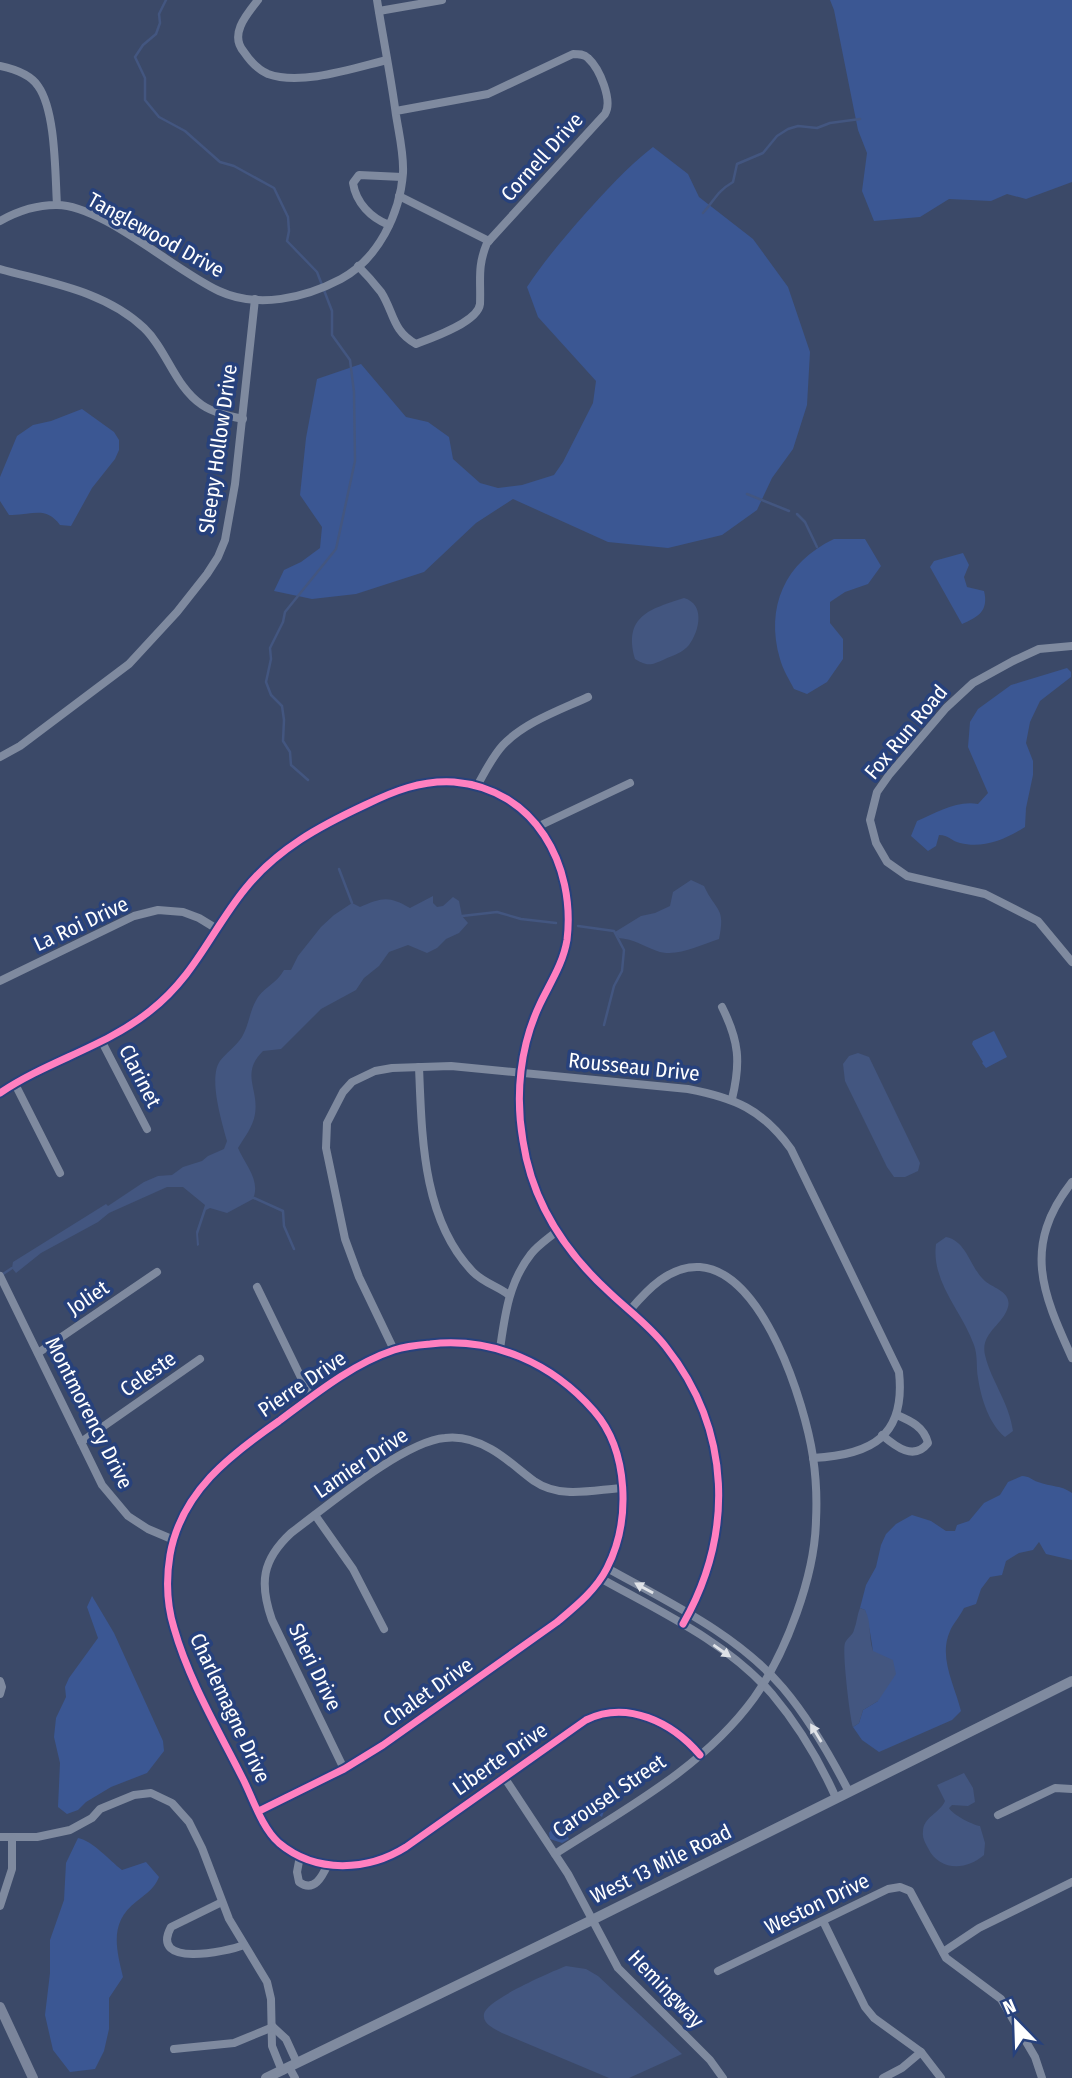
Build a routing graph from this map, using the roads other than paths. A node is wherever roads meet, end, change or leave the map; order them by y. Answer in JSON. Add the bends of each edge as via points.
{"nodes":[{"id":1,"x":258,"y":0,"type":"edge"},
{"id":2,"x":377,"y":0,"type":"edge"},
{"id":3,"x":442,"y":0,"type":"edge"},
{"id":4,"x":379,"y":11,"type":"junction"},
{"id":5,"x":387,"y":60,"type":"junction"},
{"id":6,"x":0,"y":66,"type":"edge"},
{"id":7,"x":396,"y":111,"type":"junction"},
{"id":8,"x":402,"y":177,"type":"junction"},
{"id":9,"x":400,"y":196,"type":"junction"},
{"id":10,"x":57,"y":205,"type":"junction"},
{"id":11,"x":0,"y":221,"type":"edge"},
{"id":12,"x":388,"y":225,"type":"junction"},
{"id":13,"x":489,"y":241,"type":"junction"},
{"id":14,"x":358,"y":266,"type":"junction"},
{"id":15,"x":0,"y":269,"type":"edge"},
{"id":16,"x":255,"y":299,"type":"junction"},
{"id":17,"x":243,"y":419,"type":"junction"},
{"id":18,"x":1072,"y":646,"type":"edge"},
{"id":19,"x":588,"y":697,"type":"dead end"},
{"id":20,"x":0,"y":757,"type":"edge"},
{"id":21,"x":630,"y":783,"type":"dead end"},
{"id":22,"x":477,"y":786,"type":"junction"},
{"id":23,"x":539,"y":826,"type":"junction"},
{"id":24,"x":217,"y":929,"type":"junction"},
{"id":25,"x":1072,"y":962,"type":"edge"},
{"id":26,"x":0,"y":982,"type":"edge"},
{"id":27,"x":722,"y":1007,"type":"dead end"},
{"id":28,"x":102,"y":1040,"type":"junction"},
{"id":29,"x":419,"y":1067,"type":"junction"},
{"id":30,"x":521,"y":1072,"type":"junction"},
{"id":31,"x":15,"y":1084,"type":"junction"},
{"id":32,"x":0,"y":1093,"type":"edge"},
{"id":33,"x":732,"y":1099,"type":"junction"},
{"id":34,"x":147,"y":1129,"type":"dead end"},
{"id":35,"x":60,"y":1173,"type":"dead end"},
{"id":36,"x":1072,"y":1182,"type":"edge"},
{"id":37,"x":557,"y":1231,"type":"junction"},
{"id":38,"x":157,"y":1272,"type":"dead end"},
{"id":39,"x":0,"y":1276,"type":"edge"},
{"id":40,"x":257,"y":1287,"type":"dead end"},
{"id":41,"x":509,"y":1295,"type":"junction"},
{"id":42,"x":630,"y":1310,"type":"junction"},
{"id":43,"x":500,"y":1349,"type":"junction"},
{"id":44,"x":394,"y":1350,"type":"junction"},
{"id":45,"x":38,"y":1353,"type":"junction"},
{"id":46,"x":1072,"y":1358,"type":"edge"},
{"id":47,"x":200,"y":1359,"type":"dead end"},
{"id":48,"x":311,"y":1398,"type":"junction"},
{"id":49,"x":897,"y":1415,"type":"junction"},
{"id":50,"x":882,"y":1435,"type":"junction"},
{"id":51,"x":81,"y":1441,"type":"junction"},
{"id":52,"x":813,"y":1458,"type":"junction"},
{"id":53,"x":622,"y":1488,"type":"junction"},
{"id":54,"x":315,"y":1515,"type":"junction"},
{"id":55,"x":174,"y":1540,"type":"junction"},
{"id":56,"x":607,"y":1568,"type":"junction"},
{"id":57,"x":600,"y":1578,"type":"junction"},
{"id":58,"x":265,"y":1579,"type":"joint"},
{"id":59,"x":690,"y":1614,"type":"junction"},
{"id":60,"x":683,"y":1625,"type":"junction"},
{"id":61,"x":384,"y":1629,"type":"dead end"},
{"id":62,"x":768,"y":1673,"type":"junction"},
{"id":63,"x":0,"y":1681,"type":"edge"},
{"id":64,"x":1072,"y":1681,"type":"edge"},
{"id":65,"x":762,"y":1685,"type":"junction"},
{"id":66,"x":0,"y":1694,"type":"edge"},
{"id":67,"x":700,"y":1755,"type":"junction"},
{"id":68,"x":344,"y":1769,"type":"junction"},
{"id":69,"x":504,"y":1777,"type":"junction"},
{"id":70,"x":1072,"y":1789,"type":"edge"},
{"id":71,"x":849,"y":1792,"type":"junction"},
{"id":72,"x":836,"y":1798,"type":"junction"},
{"id":73,"x":259,"y":1811,"type":"junction"},
{"id":74,"x":998,"y":1815,"type":"dead end"},
{"id":75,"x":0,"y":1837,"type":"edge"},
{"id":76,"x":12,"y":1838,"type":"junction"},
{"id":77,"x":555,"y":1854,"type":"junction"},
{"id":78,"x":300,"y":1856,"type":"junction"},
{"id":79,"x":316,"y":1860,"type":"joint"},
{"id":80,"x":328,"y":1864,"type":"junction"},
{"id":81,"x":1072,"y":1882,"type":"edge"},
{"id":82,"x":222,"y":1902,"type":"junction"},
{"id":83,"x":0,"y":1906,"type":"edge"},
{"id":84,"x":592,"y":1920,"type":"junction"},
{"id":85,"x":823,"y":1921,"type":"junction"},
{"id":86,"x":244,"y":1945,"type":"junction"},
{"id":87,"x":943,"y":1952,"type":"junction"},
{"id":88,"x":718,"y":1971,"type":"dead end"},
{"id":89,"x":0,"y":2007,"type":"edge"},
{"id":90,"x":272,"y":2027,"type":"junction"},
{"id":91,"x":174,"y":2049,"type":"dead end"},
{"id":92,"x":920,"y":2052,"type":"junction"},
{"id":93,"x":289,"y":2067,"type":"junction"},
{"id":94,"x":33,"y":2078,"type":"edge"},
{"id":95,"x":266,"y":2078,"type":"edge"},
{"id":96,"x":295,"y":2078,"type":"edge"},
{"id":97,"x":723,"y":2078,"type":"edge"},
{"id":98,"x":884,"y":2078,"type":"edge"},
{"id":99,"x":941,"y":2078,"type":"edge"},
{"id":100,"x":1042,"y":2078,"type":"edge"}],
"edges":[{"from":1,"to":5,"type":"street","via":[[236,37],[241,50],[267,73],[294,78]]},
{"from":2,"to":4,"type":"street","name":"Tanglewood Drive"},
{"from":3,"to":4,"type":"street"},
{"from":4,"to":5,"type":"street","name":"Tanglewood Drive"},
{"from":5,"to":7,"type":"street","name":"Tanglewood Drive"},
{"from":6,"to":10,"type":"street","via":[[18,70],[37,84],[47,106]]},
{"from":7,"to":8,"type":"street","name":"Tanglewood Drive"},
{"from":7,"to":13,"type":"street","name":"Cornell Drive","via":[[488,94],[573,54],[590,59],[609,107]]},
{"from":8,"to":9,"type":"street","name":"Tanglewood Drive"},
{"from":8,"to":12,"type":"street","via":[[359,175],[353,183],[365,209]]},
{"from":9,"to":12,"type":"street","name":"Tanglewood Drive"},
{"from":9,"to":13,"type":"street"},
{"from":10,"to":11,"type":"street","name":"Tanglewood Drive","via":[[25,210]]},
{"from":10,"to":16,"type":"street","name":"Tanglewood Drive","via":[[79,209],[117,228],[220,292]]},
{"from":12,"to":14,"type":"street","name":"Tanglewood Drive"},
{"from":13,"to":14,"type":"street","name":"Cornell Drive","via":[[479,268],[476,315],[416,344],[405,338],[382,293]]},
{"from":14,"to":16,"type":"street","name":"Tanglewood Drive","via":[[314,292]]},
{"from":15,"to":17,"type":"street","via":[[112,305],[156,341],[192,397],[215,412]]},
{"from":16,"to":17,"type":"street","name":"Sleepy Hollow Drive"},
{"from":17,"to":20,"type":"street","name":"Sleepy Hollow Drive","via":[[225,540],[207,574],[129,664]]},
{"from":18,"to":25,"type":"street","name":"Fox Run Road","via":[[1039,649],[973,683],[889,775],[877,792],[870,820],[887,862],[907,876],[985,894],[1038,921]]},
{"from":19,"to":22,"type":"street","via":[[521,730],[505,743]]},
{"from":21,"to":23,"type":"street"},
{"from":22,"to":23,"type":"street","via":[[524,811]]},
{"from":22,"to":24,"type":"street","via":[[427,782],[395,791],[324,825],[281,853],[246,887]]},
{"from":23,"to":30,"type":"street","via":[[563,872],[567,937],[558,970],[526,1039]]},
{"from":24,"to":26,"type":"street","name":"La Roi Drive","via":[[183,912],[146,913]]},
{"from":24,"to":28,"type":"street","via":[[178,986],[131,1024]]},
{"from":27,"to":33,"type":"street","via":[[738,1048]]},
{"from":28,"to":31,"type":"street"},
{"from":28,"to":34,"type":"street","name":"Clarinet"},
{"from":29,"to":30,"type":"street","name":"Rousseau Drive"},
{"from":29,"to":41,"type":"street","via":[[426,1164],[445,1231],[474,1272]]},
{"from":29,"to":44,"type":"street","name":"Rousseau Drive","via":[[364,1075],[343,1092],[327,1123],[326,1148],[345,1239]]},
{"from":30,"to":33,"type":"street","name":"Rousseau Drive","via":[[688,1089]]},
{"from":30,"to":37,"type":"street","via":[[522,1141],[534,1186]]},
{"from":31,"to":32,"type":"street"},
{"from":31,"to":35,"type":"street"},
{"from":33,"to":49,"type":"street","name":"Rousseau Drive","via":[[779,1133],[790,1149],[899,1372]]},
{"from":36,"to":46,"type":"street","via":[[1049,1216],[1041,1272],[1048,1305]]},
{"from":37,"to":41,"type":"street","via":[[532,1252]]},
{"from":37,"to":42,"type":"street","via":[[584,1269]]},
{"from":38,"to":45,"type":"street","name":"Joliet"},
{"from":39,"to":45,"type":"street","name":"Montmorency Drive"},
{"from":40,"to":48,"type":"street"},
{"from":41,"to":43,"type":"street"},
{"from":42,"to":52,"type":"street","name":"Carousel Street","via":[[675,1272],[697,1267],[729,1279],[766,1324],[790,1369]]},
{"from":42,"to":59,"type":"street","via":[[682,1370],[704,1412],[716,1461],[720,1494],[713,1556]]},
{"from":43,"to":44,"type":"street","name":"Pierre Drive","via":[[439,1343]]},
{"from":43,"to":53,"type":"street","name":"Pierre Drive","via":[[536,1362],[587,1402],[611,1439]]},
{"from":44,"to":48,"type":"street","name":"Pierre Drive","via":[[364,1363]]},
{"from":45,"to":51,"type":"street","name":"Montmorency Drive"},
{"from":47,"to":51,"type":"street","name":"Celeste"},
{"from":48,"to":55,"type":"street","name":"Pierre Drive","via":[[218,1467],[198,1490]]},
{"from":49,"to":50,"type":"street"},
{"from":49,"to":50,"type":"street","via":[[920,1428],[928,1443],[915,1452],[904,1451]]},
{"from":50,"to":52,"type":"street","via":[[851,1454]]},
{"from":51,"to":55,"type":"street","name":"Montmorency Drive","via":[[116,1504],[148,1529]]},
{"from":52,"to":62,"type":"street","name":"Carousel Street","via":[[816,1521],[809,1565],[791,1628]]},
{"from":53,"to":54,"type":"street","name":"Lamier Drive","via":[[559,1492],[536,1483],[509,1460],[473,1440],[445,1438],[403,1452]]},
{"from":53,"to":56,"type":"street","name":"Pierre Drive","via":[[617,1541]]},
{"from":54,"to":58,"type":"street","name":"Lamier Drive","via":[[291,1532],[270,1556]]},
{"from":54,"to":61,"type":"street","via":[[353,1569]]},
{"from":55,"to":73,"type":"street","name":"Charlemagne Drive","via":[[167,1594],[174,1628],[190,1672]]},
{"from":56,"to":57,"type":"street","name":"Pierre Drive"},
{"from":59,"to":56,"type":"street","one_way":true},
{"from":57,"to":60,"type":"street"},
{"from":57,"to":68,"type":"street","name":"Chalet Drive","via":[[557,1622]]},
{"from":58,"to":68,"type":"street","name":"Sheri Drive","via":[[265,1600],[272,1620]]},
{"from":59,"to":60,"type":"street"},
{"from":59,"to":62,"type":"street"},
{"from":60,"to":65,"type":"street","one_way":true},
{"from":62,"to":65,"type":"street","name":"Carousel Street"},
{"from":71,"to":62,"type":"street","one_way":true,"via":[[811,1724]]},
{"from":63,"to":66,"type":"street"},
{"from":64,"to":71,"type":"street","name":"West 13 Mile Road"},
{"from":65,"to":67,"type":"street","name":"Carousel Street","via":[[741,1715]]},
{"from":65,"to":72,"type":"street","via":[[799,1732]]},
{"from":67,"to":69,"type":"street","name":"Liberte Drive","via":[[657,1720],[618,1712],[586,1720]]},
{"from":67,"to":77,"type":"street","name":"Carousel Street","via":[[655,1790]]},
{"from":68,"to":73,"type":"street","name":"Chalet Drive"},
{"from":69,"to":77,"type":"street","name":"Hemingway"},
{"from":69,"to":80,"type":"street","name":"Liberte Drive","via":[[394,1855],[357,1866]]},
{"from":70,"to":74,"type":"street","via":[[1055,1788]]},
{"from":71,"to":72,"type":"street","name":"West 13 Mile Road"},
{"from":72,"to":84,"type":"street","name":"West 13 Mile Road"},
{"from":73,"to":78,"type":"street","name":"Charlemagne Drive","via":[[272,1836]]},
{"from":75,"to":76,"type":"street"},
{"from":76,"to":82,"type":"street","via":[[70,1830],[124,1797],[151,1793],[172,1803],[189,1822]]},
{"from":76,"to":83,"type":"street","via":[[12,1870]]},
{"from":77,"to":84,"type":"street","name":"Hemingway"},
{"from":78,"to":79,"type":"street","name":"Charlemagne Drive"},
{"from":78,"to":80,"type":"street","via":[[297,1872],[304,1886],[318,1882]]},
{"from":79,"to":80,"type":"street","name":"Liberte Drive"},
{"from":81,"to":87,"type":"street","via":[[979,1928]]},
{"from":82,"to":86,"type":"street"},
{"from":82,"to":86,"type":"street","via":[[171,1927],[170,1950],[190,1953]]},
{"from":84,"to":93,"type":"street","name":"West 13 Mile Road"},
{"from":84,"to":97,"type":"street","name":"Hemingway","via":[[618,1968]]},
{"from":85,"to":87,"type":"street","name":"Weston Drive","via":[[900,1887],[910,1891]]},
{"from":85,"to":88,"type":"street","name":"Weston Drive"},
{"from":85,"to":92,"type":"street","via":[[865,2007]]},
{"from":86,"to":90,"type":"street","via":[[267,1982]]},
{"from":87,"to":100,"type":"street","name":"Weston Drive","via":[[1001,1999],[1035,2056]]},
{"from":89,"to":94,"type":"main road"},
{"from":90,"to":91,"type":"street","via":[[234,2043]]},
{"from":90,"to":93,"type":"street","via":[[272,2046]]},
{"from":90,"to":93,"type":"street","via":[[286,2039]]},
{"from":92,"to":98,"type":"street"},
{"from":92,"to":99,"type":"street"},
{"from":93,"to":95,"type":"street","name":"West 13 Mile Road"},
{"from":93,"to":96,"type":"street"}]}
